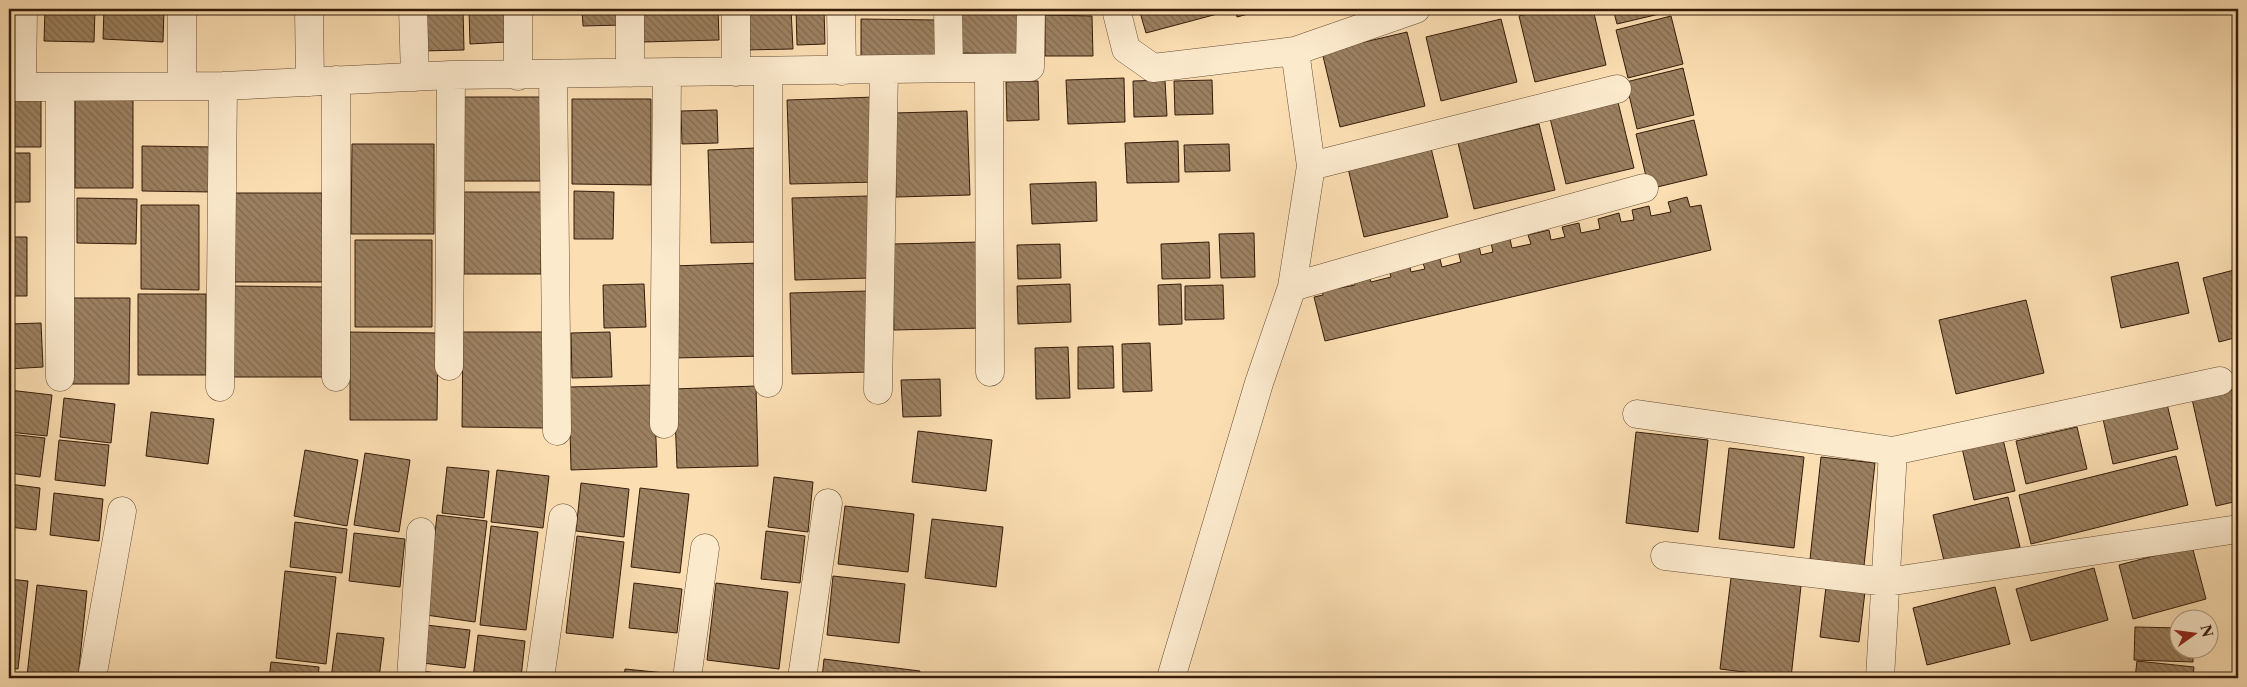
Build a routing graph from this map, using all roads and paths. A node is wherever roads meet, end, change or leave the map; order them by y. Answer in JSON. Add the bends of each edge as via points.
{"nodes":[{"id":1,"x":23,"y":9,"type":"edge"},
{"id":2,"x":182,"y":9,"type":"edge"},
{"id":3,"x":308,"y":9,"type":"edge"},
{"id":4,"x":413,"y":9,"type":"edge"},
{"id":5,"x":518,"y":9,"type":"edge"},
{"id":6,"x":630,"y":9,"type":"edge"},
{"id":7,"x":736,"y":9,"type":"edge"},
{"id":8,"x":842,"y":9,"type":"edge"},
{"id":9,"x":948,"y":9,"type":"edge"},
{"id":10,"x":1031,"y":9,"type":"edge"},
{"id":11,"x":1116,"y":9,"type":"edge"},
{"id":12,"x":1416,"y":9,"type":"edge"},
{"id":13,"x":1296,"y":51,"type":"junction"},
{"id":14,"x":949,"y":68,"type":"junction"},
{"id":15,"x":989,"y":68,"type":"junction"},
{"id":16,"x":884,"y":70,"type":"junction"},
{"id":17,"x":842,"y":71,"type":"junction"},
{"id":18,"x":736,"y":72,"type":"junction"},
{"id":19,"x":768,"y":72,"type":"junction"},
{"id":20,"x":630,"y":73,"type":"junction"},
{"id":21,"x":667,"y":73,"type":"junction"},
{"id":22,"x":451,"y":75,"type":"junction"},
{"id":23,"x":552,"y":75,"type":"junction"},
{"id":24,"x":518,"y":76,"type":"junction"},
{"id":25,"x":415,"y":77,"type":"junction"},
{"id":26,"x":323,"y":81,"type":"junction"},
{"id":27,"x":182,"y":86,"type":"junction"},
{"id":28,"x":224,"y":86,"type":"junction"},
{"id":29,"x":15,"y":87,"type":"edge"},
{"id":30,"x":60,"y":87,"type":"junction"},
{"id":31,"x":1617,"y":89,"type":"dead end"},
{"id":32,"x":1312,"y":166,"type":"junction"},
{"id":33,"x":1644,"y":188,"type":"dead end"},
{"id":34,"x":1292,"y":287,"type":"junction"},
{"id":35,"x":449,"y":366,"type":"dead end"},
{"id":36,"x":990,"y":372,"type":"dead end"},
{"id":37,"x":60,"y":377,"type":"dead end"},
{"id":38,"x":336,"y":377,"type":"dead end"},
{"id":39,"x":2220,"y":381,"type":"dead end"},
{"id":40,"x":768,"y":383,"type":"dead end"},
{"id":41,"x":220,"y":387,"type":"dead end"},
{"id":42,"x":878,"y":390,"type":"dead end"},
{"id":43,"x":1637,"y":414,"type":"dead end"},
{"id":44,"x":664,"y":424,"type":"dead end"},
{"id":45,"x":557,"y":431,"type":"dead end"},
{"id":46,"x":1893,"y":451,"type":"junction"},
{"id":47,"x":828,"y":503,"type":"dead end"},
{"id":48,"x":122,"y":510,"type":"dead end"},
{"id":49,"x":563,"y":518,"type":"dead end"},
{"id":50,"x":2238,"y":529,"type":"edge"},
{"id":51,"x":421,"y":532,"type":"dead end"},
{"id":52,"x":705,"y":548,"type":"dead end"},
{"id":53,"x":1665,"y":556,"type":"dead end"},
{"id":54,"x":1887,"y":582,"type":"junction"},
{"id":55,"x":92,"y":678,"type":"edge"},
{"id":56,"x":411,"y":678,"type":"edge"},
{"id":57,"x":540,"y":678,"type":"edge"},
{"id":58,"x":687,"y":678,"type":"edge"},
{"id":59,"x":802,"y":678,"type":"edge"},
{"id":60,"x":1172,"y":678,"type":"edge"},
{"id":61,"x":1880,"y":678,"type":"edge"}],
"edges":[{"from":1,"to":29,"type":"street"},
{"from":2,"to":27,"type":"street"},
{"from":3,"to":26,"type":"street"},
{"from":4,"to":25,"type":"street"},
{"from":5,"to":24,"type":"street"},
{"from":6,"to":20,"type":"street"},
{"from":7,"to":18,"type":"street"},
{"from":8,"to":17,"type":"street"},
{"from":9,"to":14,"type":"street"},
{"from":10,"to":15,"type":"street","via":[[1030,67]]},
{"from":11,"to":13,"type":"street","via":[[1126,50],[1153,68]]},
{"from":12,"to":13,"type":"street"},
{"from":13,"to":32,"type":"street"},
{"from":14,"to":15,"type":"street"},
{"from":14,"to":16,"type":"street"},
{"from":15,"to":36,"type":"street"},
{"from":16,"to":17,"type":"street"},
{"from":16,"to":42,"type":"street"},
{"from":17,"to":19,"type":"street"},
{"from":18,"to":19,"type":"street"},
{"from":18,"to":21,"type":"street"},
{"from":19,"to":40,"type":"street"},
{"from":20,"to":21,"type":"street"},
{"from":20,"to":23,"type":"street"},
{"from":21,"to":44,"type":"street"},
{"from":22,"to":24,"type":"street"},
{"from":22,"to":25,"type":"street"},
{"from":22,"to":35,"type":"street"},
{"from":23,"to":24,"type":"street"},
{"from":23,"to":45,"type":"street"},
{"from":25,"to":26,"type":"street"},
{"from":26,"to":28,"type":"street"},
{"from":26,"to":38,"type":"street"},
{"from":27,"to":28,"type":"street"},
{"from":27,"to":30,"type":"street"},
{"from":28,"to":41,"type":"street"},
{"from":29,"to":30,"type":"street"},
{"from":30,"to":37,"type":"street"},
{"from":31,"to":32,"type":"street"},
{"from":32,"to":34,"type":"street"},
{"from":33,"to":34,"type":"street"},
{"from":34,"to":60,"type":"street","via":[[1259,383]]},
{"from":39,"to":46,"type":"street"},
{"from":43,"to":46,"type":"street"},
{"from":46,"to":54,"type":"street"},
{"from":47,"to":59,"type":"street"},
{"from":48,"to":55,"type":"street"},
{"from":49,"to":57,"type":"street"},
{"from":50,"to":54,"type":"street"},
{"from":51,"to":56,"type":"street"},
{"from":52,"to":58,"type":"street"},
{"from":53,"to":54,"type":"street"},
{"from":54,"to":61,"type":"street"}]}
